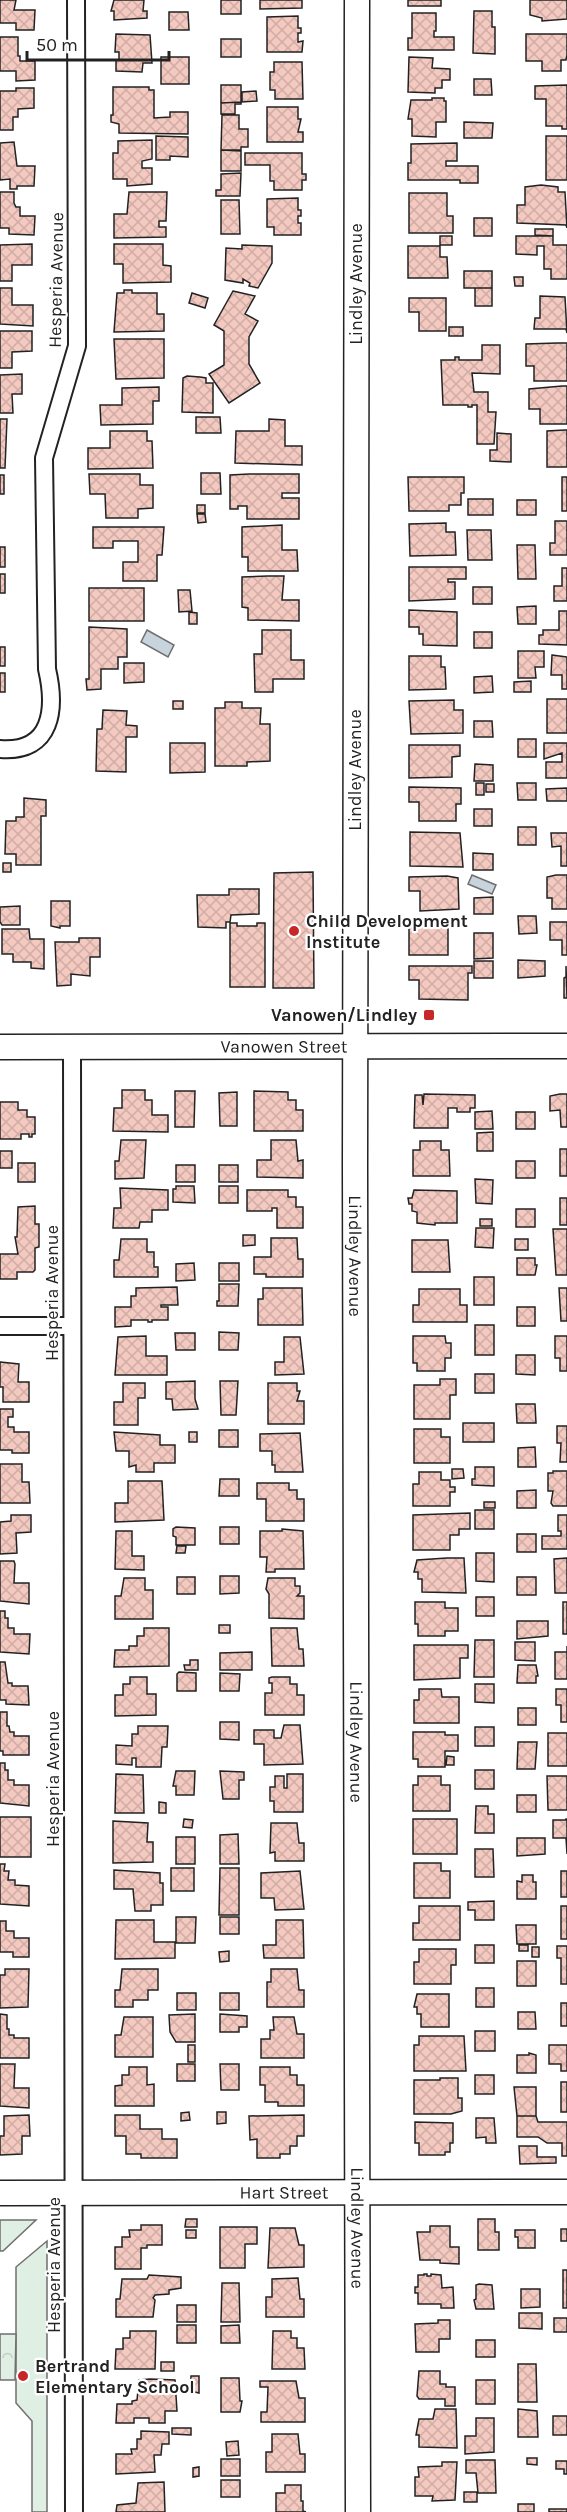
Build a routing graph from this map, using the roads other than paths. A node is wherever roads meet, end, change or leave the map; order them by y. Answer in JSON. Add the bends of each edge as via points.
{"nodes":[{"id":1,"x":76,"y":0,"type":"edge"},
{"id":2,"x":357,"y":0,"type":"edge"},
{"id":3,"x":0,"y":749,"type":"edge"},
{"id":4,"x":72,"y":1046,"type":"junction"},
{"id":5,"x":356,"y":1046,"type":"junction"},
{"id":6,"x":567,"y":1046,"type":"edge"},
{"id":7,"x":0,"y":1047,"type":"edge"},
{"id":8,"x":0,"y":1326,"type":"edge"},
{"id":9,"x":71,"y":1326,"type":"junction"},
{"id":10,"x":567,"y":2192,"type":"edge"},
{"id":11,"x":0,"y":2193,"type":"edge"},
{"id":12,"x":74,"y":2193,"type":"junction"},
{"id":13,"x":358,"y":2193,"type":"junction"},
{"id":14,"x":74,"y":2512,"type":"edge"},
{"id":15,"x":358,"y":2512,"type":"edge"}],
"edges":[{"from":1,"to":3,"type":"street","name":"Hesperia Avenue","via":[[77,346],[44,458],[47,669],[52,704],[50,721],[42,735],[29,744]]},
{"from":2,"to":5,"type":"main road","name":"Lindley Avenue"},
{"from":4,"to":5,"type":"main road","name":"Vanowen Street"},
{"from":4,"to":7,"type":"main road","name":"Vanowen Street"},
{"from":4,"to":9,"type":"street","name":"Hesperia Avenue"},
{"from":5,"to":6,"type":"main road","name":"Vanowen Street"},
{"from":5,"to":13,"type":"main road","name":"Lindley Avenue"},
{"from":8,"to":9,"type":"street"},
{"from":9,"to":12,"type":"street","name":"Hesperia Avenue"},
{"from":10,"to":13,"type":"main road","name":"Hart Street"},
{"from":11,"to":12,"type":"main road","name":"Hart Street"},
{"from":12,"to":13,"type":"main road","name":"Hart Street"},
{"from":12,"to":14,"type":"street","name":"Hesperia Avenue"},
{"from":13,"to":15,"type":"main road","name":"Lindley Avenue"}]}
